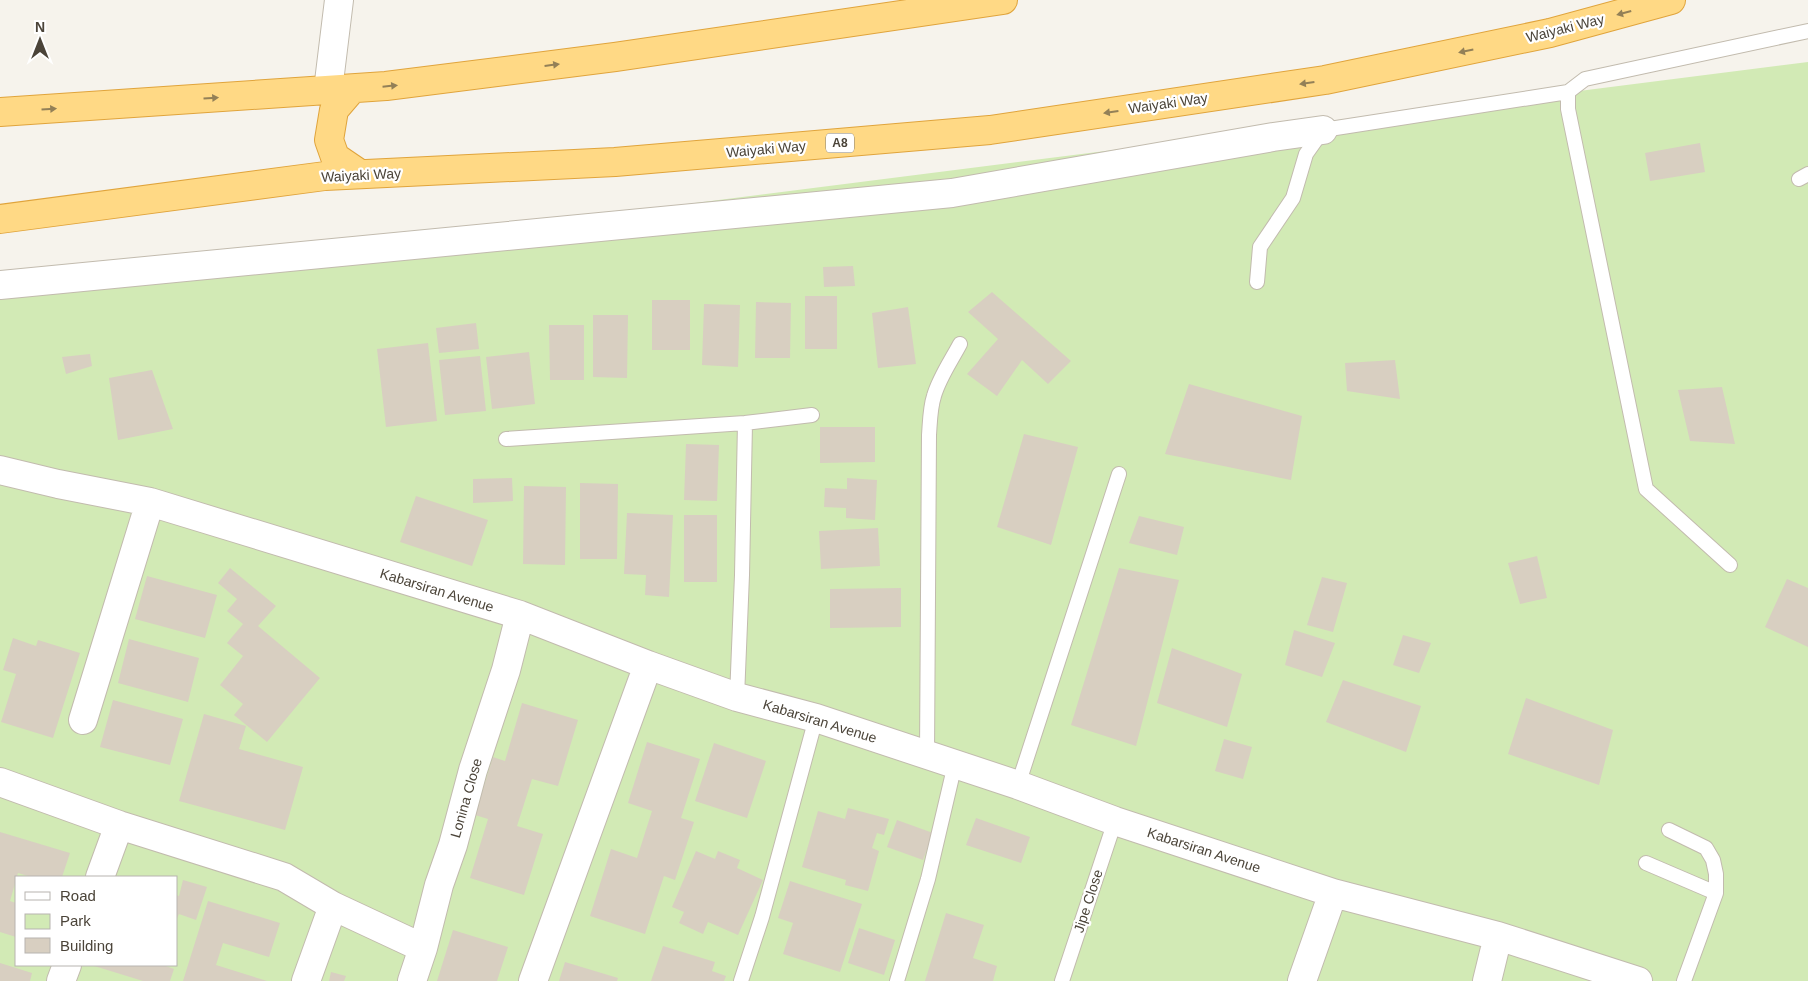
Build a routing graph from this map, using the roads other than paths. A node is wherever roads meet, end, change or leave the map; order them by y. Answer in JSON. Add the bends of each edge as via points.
{"nodes":[{"id":1,"x":339,"y":0,"type":"edge"},
{"id":2,"x":1003,"y":0,"type":"edge"},
{"id":3,"x":1671,"y":0,"type":"edge"},
{"id":4,"x":1808,"y":31,"type":"edge"},
{"id":5,"x":340,"y":89,"type":"junction"},
{"id":6,"x":1568,"y":92,"type":"junction"},
{"id":7,"x":0,"y":112,"type":"edge"},
{"id":8,"x":1324,"y":130,"type":"junction"},
{"id":9,"x":360,"y":174,"type":"junction"},
{"id":10,"x":0,"y":219,"type":"edge"},
{"id":11,"x":1257,"y":282,"type":"dead end"},
{"id":12,"x":0,"y":285,"type":"edge"},
{"id":13,"x":960,"y":344,"type":"dead end"},
{"id":14,"x":812,"y":415,"type":"dead end"},
{"id":15,"x":745,"y":423,"type":"junction"},
{"id":16,"x":506,"y":439,"type":"dead end"},
{"id":17,"x":0,"y":470,"type":"edge"},
{"id":18,"x":1119,"y":474,"type":"dead end"},
{"id":19,"x":150,"y":502,"type":"junction"},
{"id":20,"x":1730,"y":565,"type":"dead end"},
{"id":21,"x":520,"y":615,"type":"junction"},
{"id":22,"x":648,"y":665,"type":"junction"},
{"id":23,"x":737,"y":697,"type":"junction"},
{"id":24,"x":816,"y":718,"type":"junction"},
{"id":25,"x":83,"y":720,"type":"dead end"},
{"id":26,"x":927,"y":755,"type":"junction"},
{"id":27,"x":955,"y":764,"type":"junction"},
{"id":28,"x":0,"y":782,"type":"edge"},
{"id":29,"x":1018,"y":785,"type":"junction"},
{"id":30,"x":1116,"y":821,"type":"junction"},
{"id":31,"x":118,"y":825,"type":"junction"},
{"id":32,"x":1669,"y":830,"type":"dead end"},
{"id":33,"x":1646,"y":863,"type":"dead end"},
{"id":34,"x":100,"y":876,"type":"edge"},
{"id":35,"x":1333,"y":893,"type":"junction"},
{"id":36,"x":1716,"y":893,"type":"junction"},
{"id":37,"x":333,"y":906,"type":"junction"},
{"id":38,"x":1498,"y":936,"type":"junction"},
{"id":39,"x":423,"y":948,"type":"junction"},
{"id":40,"x":68,"y":966,"type":"edge"},
{"id":41,"x":62,"y":981,"type":"edge"},
{"id":42,"x":306,"y":981,"type":"edge"},
{"id":43,"x":412,"y":981,"type":"edge"},
{"id":44,"x":533,"y":981,"type":"edge"},
{"id":45,"x":741,"y":981,"type":"edge"},
{"id":46,"x":898,"y":981,"type":"edge"},
{"id":47,"x":1062,"y":981,"type":"edge"},
{"id":48,"x":1302,"y":981,"type":"edge"},
{"id":49,"x":1487,"y":981,"type":"edge"},
{"id":50,"x":1638,"y":981,"type":"edge"},
{"id":51,"x":1684,"y":981,"type":"edge"}],
"edges":[{"from":1,"to":5,"type":"street"},
{"from":5,"to":2,"type":"highway","one_way":true,"via":[[615,57]]},
{"from":3,"to":9,"type":"highway","name":"Waiyaki Way","number":"A8","one_way":true,"via":[[1550,33],[1325,80],[990,130],[615,162]]},
{"from":4,"to":6,"type":"lane","via":[[1585,79]]},
{"from":7,"to":5,"type":"highway","one_way":true},
{"from":5,"to":9,"type":"highway","via":[[329,140],[335,157]]},
{"from":6,"to":8,"type":"lane"},
{"from":6,"to":20,"type":"lane","via":[[1568,109],[1646,490]]},
{"from":8,"to":11,"type":"lane","via":[[1306,154],[1294,198],[1260,247]]},
{"from":8,"to":12,"type":"street","via":[[952,193]]},
{"from":9,"to":10,"type":"highway","name":"Waiyaki Way","number":"A8"},
{"from":13,"to":26,"type":"lane","via":[[942,376],[930,414]]},
{"from":14,"to":15,"type":"lane"},
{"from":15,"to":16,"type":"lane"},
{"from":15,"to":23,"type":"lane"},
{"from":17,"to":19,"type":"street","name":"Kabarsiran Avenue"},
{"from":18,"to":29,"type":"lane"},
{"from":19,"to":21,"type":"street","name":"Kabarsiran Avenue"},
{"from":19,"to":25,"type":"street"},
{"from":21,"to":22,"type":"street","name":"Kabarsiran Avenue"},
{"from":21,"to":39,"type":"street","name":"Lonina Close"},
{"from":22,"to":23,"type":"street","name":"Kabarsiran Avenue"},
{"from":22,"to":44,"type":"street"},
{"from":23,"to":24,"type":"street","name":"Kabarsiran Avenue"},
{"from":24,"to":26,"type":"street","name":"Kabarsiran Avenue"},
{"from":24,"to":45,"type":"lane","via":[[762,917]]},
{"from":26,"to":27,"type":"street","name":"Kabarsiran Avenue"},
{"from":27,"to":29,"type":"street","name":"Kabarsiran Avenue"},
{"from":27,"to":46,"type":"lane","via":[[928,879]]},
{"from":28,"to":31,"type":"street"},
{"from":29,"to":30,"type":"street","name":"Kabarsiran Avenue"},
{"from":30,"to":35,"type":"street","name":"Kabarsiran Avenue"},
{"from":30,"to":47,"type":"lane","name":"Jipe Close"},
{"from":31,"to":34,"type":"street"},
{"from":31,"to":37,"type":"street","via":[[284,877]]},
{"from":32,"to":36,"type":"lane","via":[[1706,848],[1713,860]]},
{"from":33,"to":36,"type":"lane"},
{"from":35,"to":38,"type":"street","name":"Kabarsiran Avenue"},
{"from":35,"to":48,"type":"street"},
{"from":36,"to":51,"type":"lane"},
{"from":37,"to":39,"type":"street"},
{"from":37,"to":42,"type":"street"},
{"from":38,"to":49,"type":"street"},
{"from":38,"to":50,"type":"street","name":"Kabarsiran Avenue"},
{"from":39,"to":43,"type":"street","name":"Lonina Close"},
{"from":40,"to":41,"type":"street"}]}
